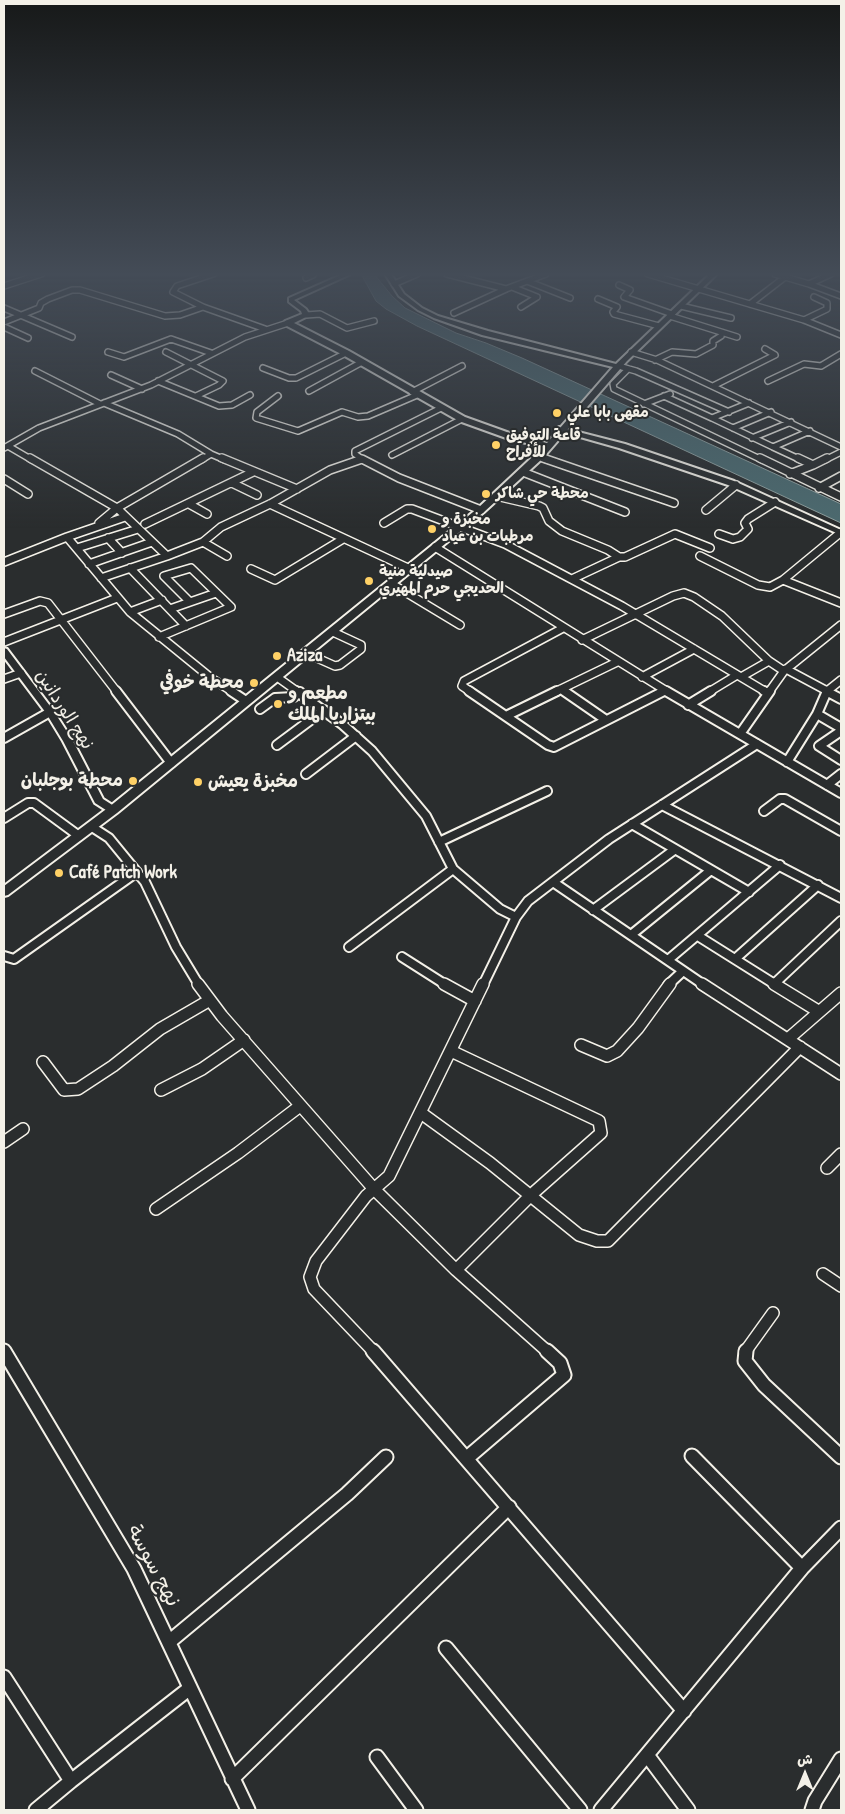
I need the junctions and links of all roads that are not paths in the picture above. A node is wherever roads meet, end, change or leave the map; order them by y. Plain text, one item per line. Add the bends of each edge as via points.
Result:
1 (179, 359) edge
2 (201, 359) edge
3 (335, 359) edge
4 (356, 359) edge
5 (588, 359) edge
6 (625, 359) edge
7 (651, 359) edge
8 (658, 359) edge
9 (767, 359) edge
10 (833, 359) edge
11 (655, 360) junction
12 (362, 362) junction
13 (190, 364) junction
14 (462, 366) dead end
15 (617, 366) junction
16 (263, 368) dead end
17 (628, 369) junction
18 (35, 371) dead end
19 (111, 375) dead end
20 (158, 381) junction
21 (768, 381) dead end
22 (713, 386) junction
23 (142, 389) junction
24 (680, 390) junction
25 (309, 391) dead end
26 (250, 394) dead end
27 (415, 394) junction
28 (196, 396) junction
29 (278, 396) dead end
30 (664, 396) junction
31 (102, 403) junction
32 (749, 403) junction
33 (644, 404) junction
34 (441, 408) junction
35 (729, 412) junction
36 (771, 412) junction
37 (462, 419) junction
38 (791, 422) junction
39 (710, 424) junction
40 (733, 428) junction
41 (562, 429) junction
42 (810, 431) junction
43 (744, 434) junction
44 (738, 437) dead end
45 (752, 438) junction
46 (731, 440) dead end
47 (724, 442) junction
48 (549, 446) junction
49 (6, 447) edge
50 (772, 447) junction
51 (841, 447) edge
52 (841, 452) edge
53 (211, 454) junction
54 (392, 455) dead end
55 (539, 457) junction
56 (362, 459) junction
57 (813, 465) junction
58 (253, 472) junction
59 (523, 472) junction
60 (790, 474) junction
61 (841, 476) edge
62 (4, 480) edge
63 (232, 483) junction
64 (736, 485) junction
65 (819, 488) junction
66 (297, 489) junction
67 (28, 494) dead end
68 (257, 495) dead end
69 (496, 496) junction
70 (841, 497) edge
71 (674, 502) dead end
72 (775, 502) junction
73 (189, 504) junction
74 (270, 504) junction
75 (117, 508) junction
76 (481, 510) junction
77 (706, 510) dead end
78 (625, 512) dead end
79 (207, 514) dead end
80 (125, 517) junction
81 (384, 523) dead end
82 (146, 524) dead end
83 (92, 527) junction
84 (460, 527) junction
85 (138, 529) junction
86 (841, 533) edge
87 (718, 534) dead end
88 (67, 537) junction
89 (108, 538) junction
90 (343, 539) junction
91 (152, 542) junction
92 (203, 542) junction
93 (76, 548) junction
94 (435, 548) junction
95 (710, 548) dead end
96 (122, 552) junction
97 (167, 556) junction
98 (228, 556) dead end
99 (619, 556) junction
100 (700, 556) dead end
101 (4, 562) edge
102 (89, 564) junction
103 (130, 568) junction
104 (251, 569) dead end
105 (410, 569) junction
106 (101, 578) junction
107 (572, 579) junction
108 (783, 580) junction
109 (392, 584) junction
110 (216, 593) junction
111 (117, 598) junction
112 (162, 600) junction
113 (190, 602) junction
114 (841, 603) edge
115 (170, 609) junction
116 (130, 612) junction
117 (4, 614) edge
118 (635, 614) junction
119 (60, 621) junction
120 (460, 625) dead end
121 (841, 625) edge
122 (186, 626) junction
123 (563, 628) junction
124 (333, 632) junction
125 (159, 637) junction
126 (582, 640) junction
127 (4, 642) edge
128 (694, 650) junction
129 (4, 651) edge
130 (306, 654) junction
131 (769, 661) junction
132 (617, 662) junction
133 (785, 670) junction
134 (21, 673) junction
135 (739, 676) junction
136 (277, 677) junction
137 (642, 677) junction
138 (4, 678) edge
139 (841, 680) edge
140 (562, 689) junction
141 (664, 690) junction
142 (827, 691) junction
143 (300, 692) junction
144 (767, 693) junction
145 (841, 699) edge
146 (246, 701) junction
147 (688, 705) junction
148 (260, 709) dead end
149 (324, 710) junction
150 (50, 712) junction
151 (817, 714) junction
152 (506, 716) junction
153 (606, 720) junction
154 (841, 730) edge
155 (740, 734) junction
156 (356, 736) junction
157 (4, 738) edge
158 (802, 741) junction
159 (757, 744) junction
160 (277, 745) dead end
161 (819, 746) junction
162 (841, 760) edge
163 (788, 762) junction
164 (171, 763) junction
165 (306, 774) dead end
166 (841, 774) edge
167 (827, 785) junction
168 (547, 791) dead end
169 (841, 793) edge
170 (662, 804) junction
171 (113, 810) junction
172 (764, 811) dead end
173 (4, 818) edge
174 (632, 824) junction
175 (92, 827) junction
176 (841, 831) edge
177 (79, 836) junction
178 (439, 842) junction
179 (674, 850) junction
180 (780, 865) junction
181 (453, 869) junction
182 (711, 870) junction
183 (138, 872) junction
184 (553, 882) junction
185 (818, 886) junction
186 (4, 892) edge
187 (750, 892) junction
188 (841, 898) edge
189 (593, 910) junction
190 (516, 917) junction
191 (841, 921) edge
192 (630, 935) junction
193 (698, 936) junction
194 (349, 947) dead end
195 (4, 956) edge
196 (402, 957) dead end
197 (735, 959) junction
198 (668, 960) junction
199 (683, 971) junction
200 (774, 984) junction
201 (841, 993) edge
202 (210, 1000) junction
203 (475, 1001) junction
204 (818, 1011) junction
205 (788, 1039) junction
206 (244, 1040) junction
207 (582, 1045) dead end
208 (800, 1047) junction
209 (451, 1051) junction
210 (42, 1062) dead end
211 (841, 1074) edge
212 (161, 1090) dead end
213 (300, 1106) junction
214 (421, 1113) junction
215 (23, 1129) dead end
216 (4, 1142) edge
217 (841, 1154) edge
218 (827, 1168) dead end
219 (374, 1189) junction
220 (532, 1195) junction
221 (156, 1210) dead end
222 (456, 1270) junction
223 (823, 1274) dead end
224 (841, 1286) edge
225 (773, 1313) dead end
226 (4, 1351) edge
227 (692, 1456) dead end
228 (386, 1457) dead end
229 (841, 1457) edge
230 (468, 1458) junction
231 (509, 1507) junction
232 (841, 1528) edge
233 (802, 1568) junction
234 (169, 1642) junction
235 (446, 1648) dead end
236 (4, 1677) edge
237 (190, 1688) junction
238 (684, 1711) junction
239 (647, 1755) junction
240 (377, 1757) dead end
241 (841, 1759) edge
242 (232, 1779) junction
243 (71, 1781) junction
244 (36, 1810) edge
245 (248, 1810) edge
246 (416, 1810) edge
247 (580, 1810) edge
248 (601, 1810) edge
249 (688, 1810) edge
250 (812, 1810) edge

1 - 13 street
2 - 13 street
3 - 16 street via 296,378
4 - 12 main road
5 - 15 main road
6 - 15 main road
7 - 11 street
8 - 11 street
9 - 22 street
10 - 21 street via 821,366 804,364
11 - 22 street
12 - 25 street
12 - 27 main road
13 - 20 street
13 - 28 street via 223,380
14 - 27 street
15 - 17 street
15 - 41 main road
17 - 24 street
17 - 33 street via 612,386
18 - 31 street
19 - 23 street
20 - 23 street
20 - 28 street
22 - 32 street
23 - 31 street
24 - 30 street
24 - 35 street
26 - 28 street via 226,406
27 - 29 street via 368,416 358,417 342,412 298,431 256,418 257,412
27 - 34 main road
30 - 33 street
30 - 39 street
31 - 49 street via 39,428
31 - 53 street via 178,434
32 - 35 street
32 - 36 street
33 - 39 street
34 - 37 main road
34 - 56 street via 355,450
35 - 39 street
36 - 38 street
36 - 40 street
37 - 48 main road
37 - 54 street
38 - 42 street
38 - 45 street
39 - 40 street
39 - 47 street
40 - 43 street
41 - 48 main road
41 - 64 street
42 - 50 street
42 - 51 street
43 - 44 street
43 - 45 street
45 - 50 street
46 - 47 street
47 - 60 street
48 - 55 main road
49 - 75 street
50 - 57 street
52 - 57 street
53 - 58 street
53 - 75 street
55 - 59 main road
55 - 71 street
56 - 66 street via 330,470
56 - 76 street via 399,478
57 - 60 street
58 - 63 street
58 - 66 street
59 - 69 main road
59 - 78 street
60 - 65 street
61 - 65 street
62 - 67 street
63 - 68 street
63 - 73 street
64 - 72 street
64 - 77 street
65 - 70 street
66 - 74 street
69 - 76 main road
69 - 99 street via 539,506 549,521 562,531
72 - 86 street
72 - 87 street via 748,519 745,523 748,529 740,537 733,539
73 - 79 street
73 - 82 street
74 - 90 street
74 - 92 street via 221,527
75 - 80 street
75 - 83 street
76 - 84 main road
80 - 83 street
80 - 85 street
81 - 84 street via 412,509
83 - 88 street
84 - 94 main road
84 - 107 street via 505,544
85 - 89 street
85 - 91 street
86 - 108 street
88 - 93 street
88 - 101 street
89 - 93 street
89 - 96 street
90 - 104 street via 275,580
90 - 105 street
91 - 96 street
91 - 97 street
92 - 97 street
92 - 98 street
93 - 102 street
94 - 105 main road
94 - 123 street
95 - 99 street via 675,534
96 - 102 street
97 - 103 street
99 - 107 street
100 - 108 street via 762,587 770,587
102 - 106 street
103 - 106 street
103 - 112 street
105 - 109 main road
106 - 111 street
107 - 118 street
108 - 114 street
109 - 120 street
109 - 124 main road
110 - 113 street
110 - 113 street via 191,568 164,576
110 - 122 street via 231,607
111 - 116 street
111 - 119 street
112 - 115 street
112 - 116 street
113 - 115 street
115 - 122 street
116 - 125 street
117 - 119 street via 40,601 48,603
118 - 126 street
118 - 128 street
118 - 131 street via 679,594 689,594 722,616
119 - 127 street
119 - 164 street
121 - 133 street
122 - 125 street
123 - 126 street
123 - 152 street via 464,681 462,686
124 - 130 main road
124 - 130 street via 361,645 361,649 334,666
125 - 146 street
126 - 132 street
128 - 135 street
128 - 137 street
129 - 134 street, نهج الوردانين
130 - 136 main road
131 - 133 street
131 - 135 street
132 - 137 street
132 - 140 street
133 - 142 street
133 - 144 street
134 - 138 street
134 - 150 street, نهج الوردانين
135 - 144 street
135 - 147 street
136 - 143 street
136 - 146 main road
137 - 141 street
139 - 142 street
140 - 152 street
140 - 153 street
141 - 147 street
141 - 153 street
142 - 145 street
142 - 151 street
143 - 148 street via 275,698
143 - 149 street
144 - 155 street
146 - 164 main road
147 - 155 street
149 - 156 street
149 - 160 street
150 - 157 street
150 - 171 street, نهج الوردانين via 99,801
151 - 154 street
151 - 158 street
152 - 153 street via 554,747
154 - 161 street
155 - 159 street
156 - 165 street
156 - 178 street via 417,804
158 - 161 street
158 - 163 street
159 - 163 street
159 - 170 street
161 - 162 street
163 - 167 street
164 - 171 main road
166 - 167 street
167 - 169 street
168 - 178 street
170 - 174 street
170 - 180 street
171 - 175 main road
172 - 176 street via 785,799
173 - 177 street via 28,803 34,804
174 - 179 street
174 - 184 street
175 - 177 main road
175 - 183 street via 110,838
177 - 186 main road
178 - 181 street
179 - 182 street
179 - 189 street
180 - 185 street
180 - 187 street
181 - 190 street via 500,910
181 - 194 street
182 - 187 street
182 - 192 street
183 - 195 street via 22,954 14,959
183 - 202 street via 176,947
184 - 189 street
184 - 190 street via 528,901
185 - 188 street
185 - 197 street
187 - 193 street
189 - 192 street
190 - 203 street
191 - 200 street
192 - 198 street
193 - 197 street
193 - 198 street
196 - 203 street
197 - 200 street
198 - 199 street
199 - 205 street
199 - 207 street via 667,986 638,1028 617,1051 607,1056
200 - 204 street
201 - 204 street
202 - 206 street
202 - 210 street via 160,1029 78,1089 64,1090
203 - 209 street
204 - 205 street
205 - 208 street
206 - 212 street via 202,1069
206 - 213 street
208 - 211 street
208 - 220 street via 608,1241 580,1235
209 - 214 street
209 - 220 street via 599,1121 601,1132
213 - 219 street
213 - 221 street
214 - 219 street via 389,1176
214 - 220 street
215 - 216 street
217 - 218 street
219 - 222 street
219 - 230 street via 316,1262 310,1277 314,1289
220 - 222 street
222 - 230 street via 560,1363 564,1375
223 - 224 street
225 - 229 street via 745,1353 745,1361 764,1386
226 - 234 street, نهج سوسة via 134,1568
227 - 233 street
228 - 234 street via 347,1494
230 - 231 street
231 - 238 street
231 - 242 street
232 - 233 street
233 - 238 street
234 - 237 street, نهج سوسة
235 - 247 street
236 - 243 street
237 - 242 street, نهج سوسة
237 - 243 street
238 - 239 street
239 - 248 street
239 - 249 street
240 - 246 street
241 - 250 street
242 - 245 street, نهج سوسة
243 - 244 street

